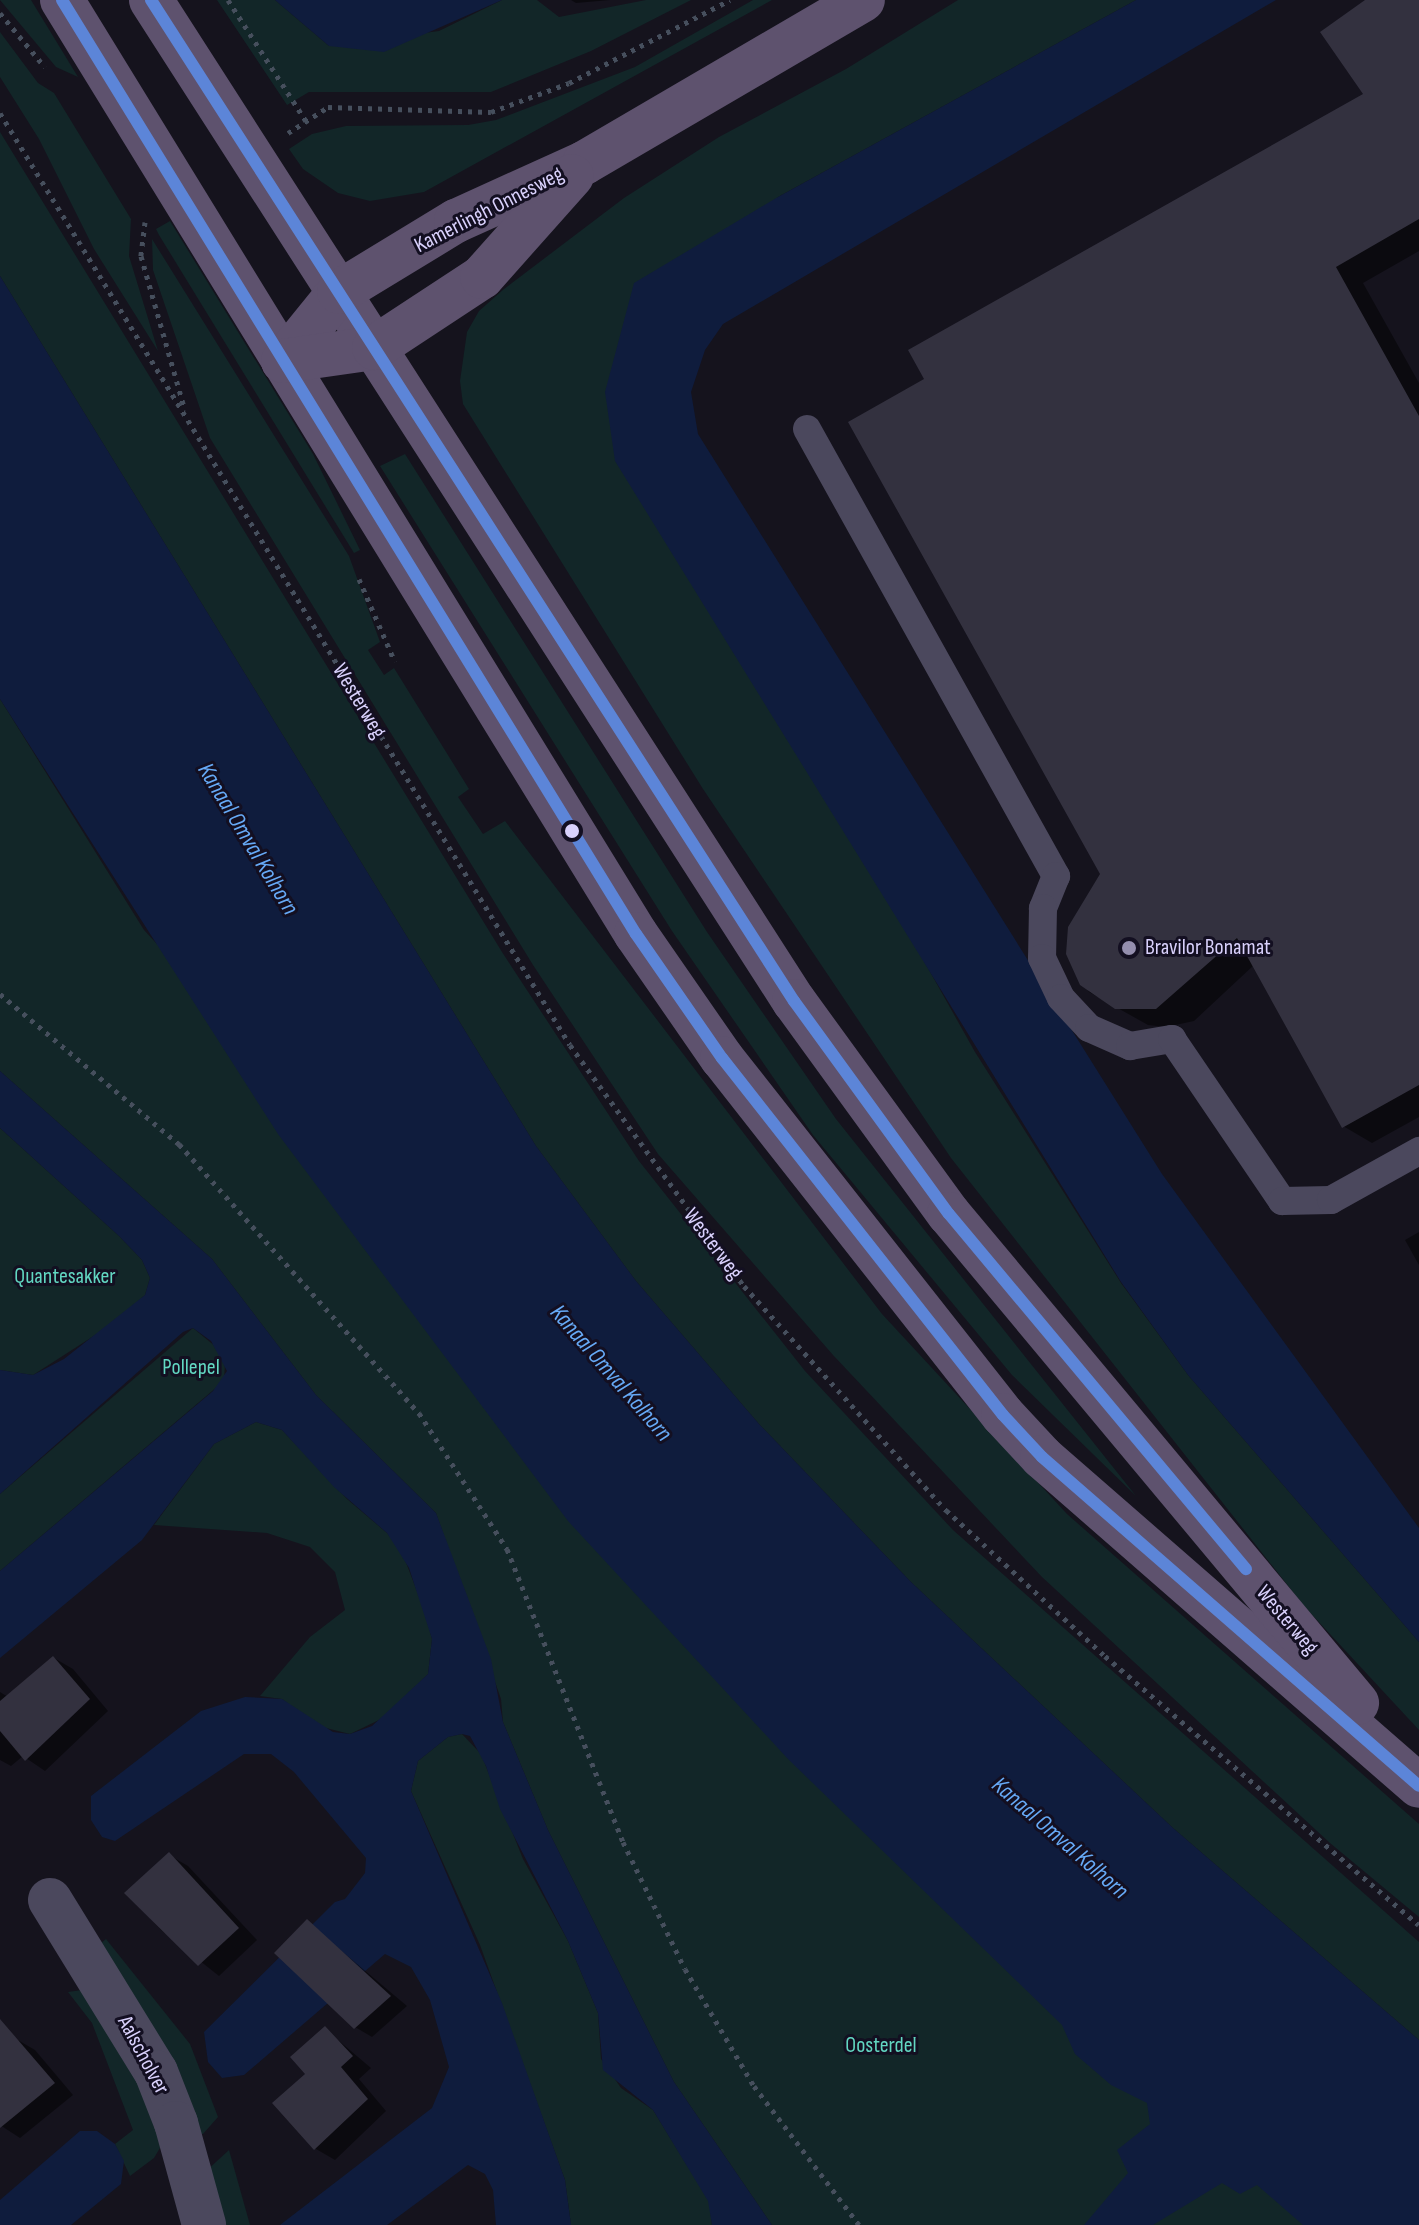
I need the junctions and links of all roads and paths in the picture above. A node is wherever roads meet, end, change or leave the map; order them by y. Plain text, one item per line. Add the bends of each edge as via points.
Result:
1 (62, 0) edge
2 (151, 0) edge
3 (228, 0) edge
4 (730, 0) edge
5 (863, 0) edge
6 (0, 113) edge
7 (306, 121) junction
8 (253, 156) junction
9 (584, 163) junction
10 (142, 236) dead end
11 (339, 292) junction
12 (374, 348) junction
13 (283, 361) junction
14 (186, 415) junction
15 (807, 429) dead end
16 (0, 994) edge
17 (1419, 1151) edge
18 (1419, 1777) edge
19 (1419, 1786) edge
20 (50, 1900) dead end
21 (1419, 1925) edge
22 (204, 2225) edge
23 (859, 2225) edge

1 - 13 main road, Westerweg via 164,209
2 - 8 main road, Westerweg
3 - 7 path
4 - 7 path via 569,83 491,112 328,107
5 - 9 main road, Kamerlingh Onnesweg
6 - 14 path, Westerweg
7 - 8 path
8 - 11 main road, Westerweg
9 - 11 main road, Kamerlingh Onnesweg via 456,221
9 - 12 main road, Kamerlingh Onnesweg via 482,277
10 - 14 path, Westerweg via 141,256
11 - 12 main road, Westerweg
11 - 13 main road, Kamerlingh Onnesweg
12 - 13 main road, Kamerlingh Onnesweg
12 - 18 main road, Westerweg via 794,1001 949,1214
13 - 19 main road, Westerweg via 636,934 722,1058 1003,1415 1042,1457
14 - 21 path, Westerweg via 570,1045 744,1286 946,1510 1105,1656
15 - 17 lane via 1056,876 1043,908 1042,958 1061,998 1089,1028 1130,1046 1172,1039 1282,1201 1331,1200
16 - 23 path via 179,1144 436,1437 507,1549 623,1842 685,1969 754,2086
20 - 22 street, Aalscholver via 156,2072

